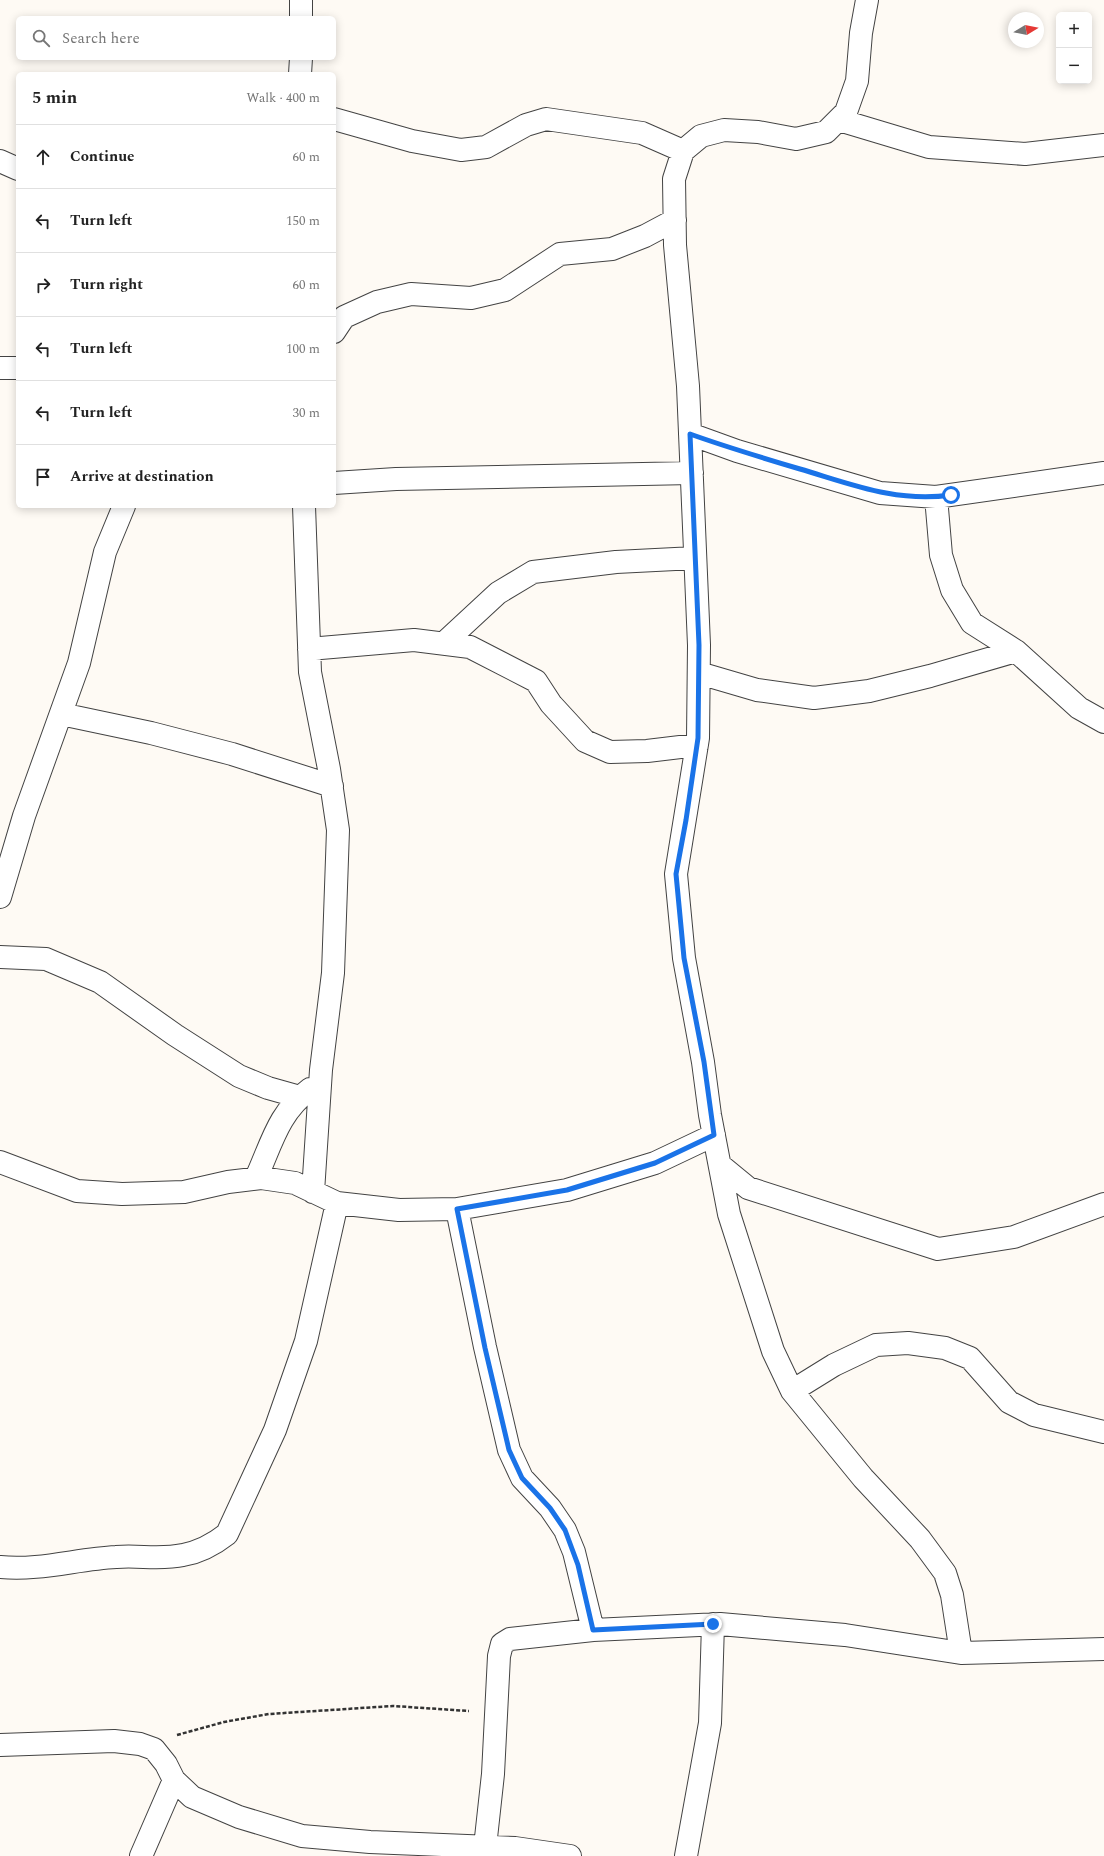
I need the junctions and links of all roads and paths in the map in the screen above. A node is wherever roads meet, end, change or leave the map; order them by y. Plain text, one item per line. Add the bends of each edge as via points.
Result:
1 (301, 0) edge
2 (867, 0) edge
3 (301, 16) edge
4 (301, 60) edge
5 (300, 72) edge
6 (336, 120) edge
7 (839, 120) junction
8 (1104, 146) edge
9 (683, 151) junction
10 (0, 161) edge
11 (16, 168) edge
12 (675, 220) junction
13 (336, 329) edge
14 (0, 368) edge
15 (16, 368) edge
16 (690, 434) junction
17 (692, 473) junction
18 (1104, 473) edge
19 (336, 483) edge
20 (936, 497) junction
21 (123, 508) edge
22 (304, 508) edge
23 (696, 558) junction
24 (444, 643) junction
25 (309, 649) junction
26 (1016, 651) junction
27 (699, 673) junction
28 (61, 714) junction
29 (1104, 722) edge
30 (697, 745) junction
31 (332, 786) junction
32 (6, 857) edge
33 (0, 897) edge
34 (0, 957) edge
35 (321, 1082) junction
36 (300, 1097) junction
37 (714, 1135) junction
38 (0, 1162) edge
39 (720, 1165) junction
40 (256, 1178) junction
41 (313, 1192) junction
42 (337, 1203) junction
43 (1104, 1204) edge
44 (457, 1209) junction
45 (792, 1391) junction
46 (1104, 1432) edge
47 (0, 1567) edge
48 (713, 1624) junction
49 (593, 1630) junction
50 (1104, 1648) edge
51 (961, 1653) junction
52 (495, 1713) junction
53 (0, 1745) edge
54 (154, 1749) junction
55 (174, 1780) junction
56 (485, 1847) junction
57 (141, 1856) edge
58 (570, 1856) edge
59 (686, 1856) edge

1 - 3 street
2 - 7 street via 857,81 846,112
4 - 5 street
6 - 9 street via 412,141 461,150 486,147 526,125 546,119 642,133
7 - 8 street via 929,147 1025,154
7 - 9 street via 826,132 796,139 758,132 724,130 701,136
9 - 12 street via 674,180
10 - 11 street
12 - 13 street via 612,249 560,254 505,290 471,298 411,294 377,302 344,317
12 - 16 street
14 - 15 street
16 - 17 street
16 - 20 street via 737,451 880,493
17 - 19 street via 396,479
17 - 23 street
18 - 20 street
20 - 26 street via 941,555 952,590 972,623
21 - 28 street via 105,552 79,663
22 - 25 street
23 - 24 street via 616,562 533,572 498,592
23 - 27 street
24 - 25 street via 414,640
24 - 30 street via 470,646 536,681 551,704 585,741 610,752
25 - 31 street via 310,672
26 - 27 street via 930,676 869,690 814,698 757,690
26 - 29 street via 1080,708
27 - 30 street
28 - 31 street via 232,754
28 - 32 street via 24,816
30 - 37 street via 676,874 684,958 704,1062
31 - 35 street via 338,830 337,900 333,973
32 - 33 street
34 - 36 street via 46,959 100,982 239,1076
35 - 36 street
35 - 41 street
36 - 40 street via 288,1109 278,1126
37 - 39 street
37 - 44 street via 655,1163 567,1190
38 - 40 street via 77,1191 122,1194 184,1192
39 - 43 street via 748,1188 938,1248 1014,1237
39 - 45 street via 729,1214 748,1276 773,1351
40 - 41 street via 295,1183
41 - 42 street
42 - 44 street via 400,1210
42 - 47 street via 306,1341 275,1430 227,1534 216,1544 202,1550 162,1559 117,1557 19,1569
44 - 49 street via 509,1450 522,1478 550,1508 565,1530 578,1565
45 - 46 street via 834,1365 876,1345 908,1343 945,1348 970,1358 1009,1402 1034,1415
45 - 51 street via 863,1478 920,1539 945,1573 952,1595
48 - 49 street
48 - 51 street via 845,1634
48 - 59 street via 710,1723
49 - 52 street via 521,1636 502,1644
50 - 51 street
52 - 54 path via 393,1706 269,1714 224,1722 176,1736
52 - 56 street via 493,1774
53 - 54 street via 114,1741 140,1744
54 - 55 street
55 - 56 street via 192,1797 239,1817 302,1836
55 - 57 street
56 - 58 street via 515,1848

